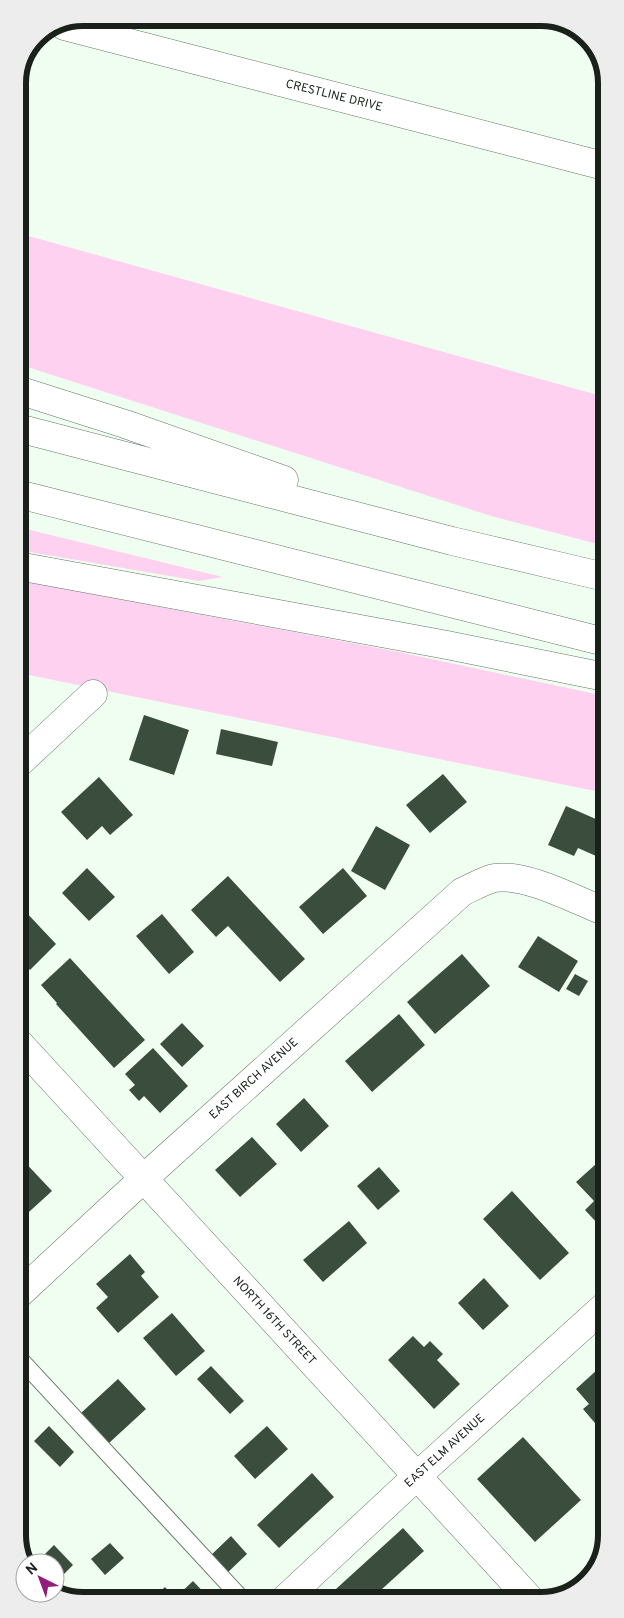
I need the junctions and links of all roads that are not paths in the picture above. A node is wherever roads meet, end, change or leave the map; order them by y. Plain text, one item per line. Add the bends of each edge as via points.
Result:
1 (70, 28) edge
2 (598, 164) edge
3 (26, 393) edge
4 (26, 430) edge
5 (26, 496) edge
6 (452, 541) junction
7 (26, 567) edge
8 (598, 575) edge
9 (598, 640) edge
10 (598, 676) edge
11 (94, 694) dead end
12 (26, 757) edge
13 (598, 909) edge
14 (26, 1051) edge
15 (143, 1179) junction
16 (26, 1288) edge
17 (598, 1312) edge
18 (26, 1365) edge
19 (417, 1476) junction
20 (236, 1592) edge
21 (293, 1592) edge
22 (523, 1592) edge

1 - 2 main road, CRESTLINE DRIVE
3 - 6 main road via 125,424
4 - 6 main road
5 - 9 main road
6 - 8 main road
7 - 10 main road
11 - 12 main road
13 - 15 main road, EAST BIRCH AVENUE via 534,883 497,878 462,892
14 - 15 main road, NORTH 16TH STREET
15 - 16 main road, EAST BIRCH AVENUE
15 - 19 main road, NORTH 16TH STREET
17 - 19 main road, EAST ELM AVENUE
18 - 20 lane
19 - 21 main road, EAST ELM AVENUE
19 - 22 main road, NORTH 16TH STREET

